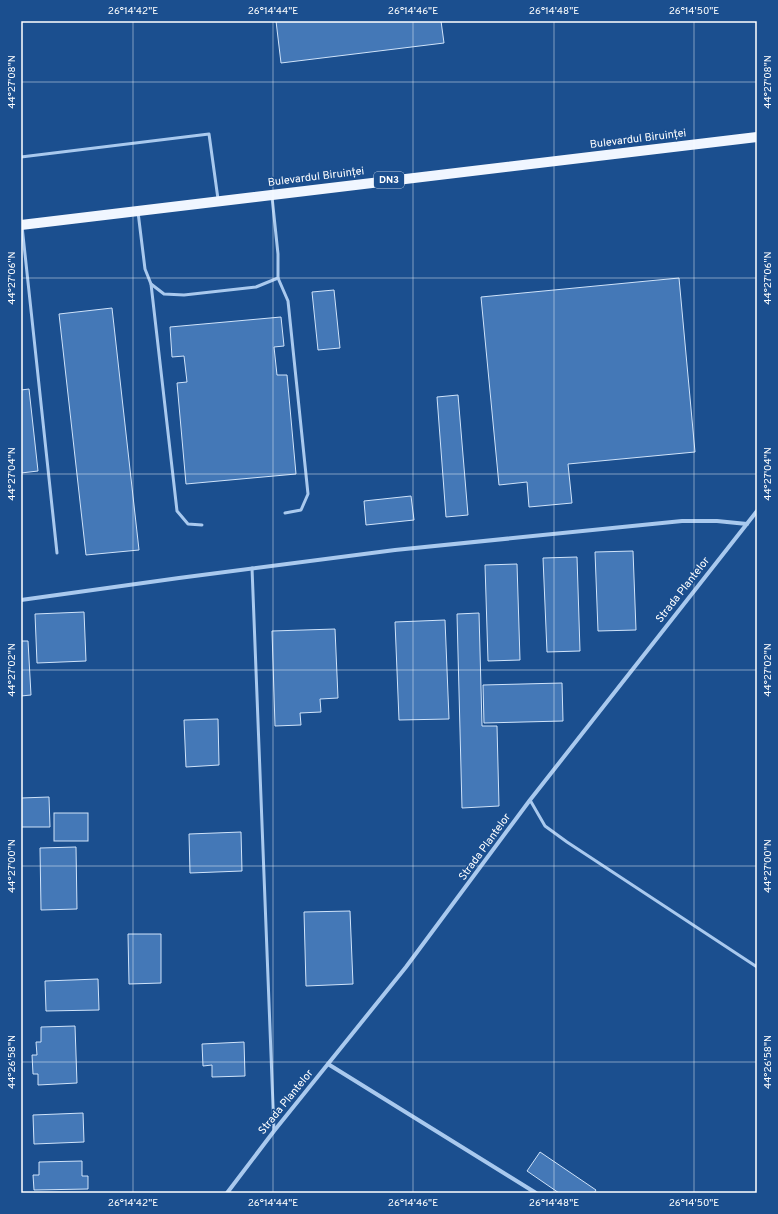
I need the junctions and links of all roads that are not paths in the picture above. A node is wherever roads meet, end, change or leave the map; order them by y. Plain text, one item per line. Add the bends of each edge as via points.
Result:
1 (757, 137) edge
2 (21, 157) edge
3 (272, 194) junction
4 (218, 201) junction
5 (138, 211) junction
6 (22, 225) edge
7 (278, 278) junction
8 (151, 284) junction
9 (757, 511) edge
10 (285, 513) dead end
11 (747, 524) junction
12 (202, 526) dead end
13 (57, 553) dead end
14 (252, 568) junction
15 (21, 600) edge
16 (530, 800) junction
17 (757, 967) edge
18 (328, 1064) junction
19 (274, 1131) junction
20 (227, 1193) edge
21 (536, 1193) edge

1 - 3 main road, Bulevardul Biruinței / DN3
2 - 4 lane via 209,134
3 - 4 main road, Bulevardul Biruinței / DN3
3 - 7 lane
4 - 5 main road, Bulevardul Biruinței / DN3
5 - 6 main road, Bulevardul Biruinței / DN3
5 - 8 lane via 145,269
6 - 13 lane
7 - 8 lane via 256,287 184,295 164,294
7 - 10 lane via 288,301 308,494 301,510
8 - 12 lane via 177,511 188,524
9 - 11 street, Strada Plantelor
11 - 14 street via 682,521 395,550
11 - 16 street, Strada Plantelor
14 - 15 street
14 - 19 lane
16 - 17 lane via 545,826
16 - 18 street, Strada Plantelor via 406,967
18 - 19 street, Strada Plantelor
18 - 21 street
19 - 20 street, Strada Plantelor

